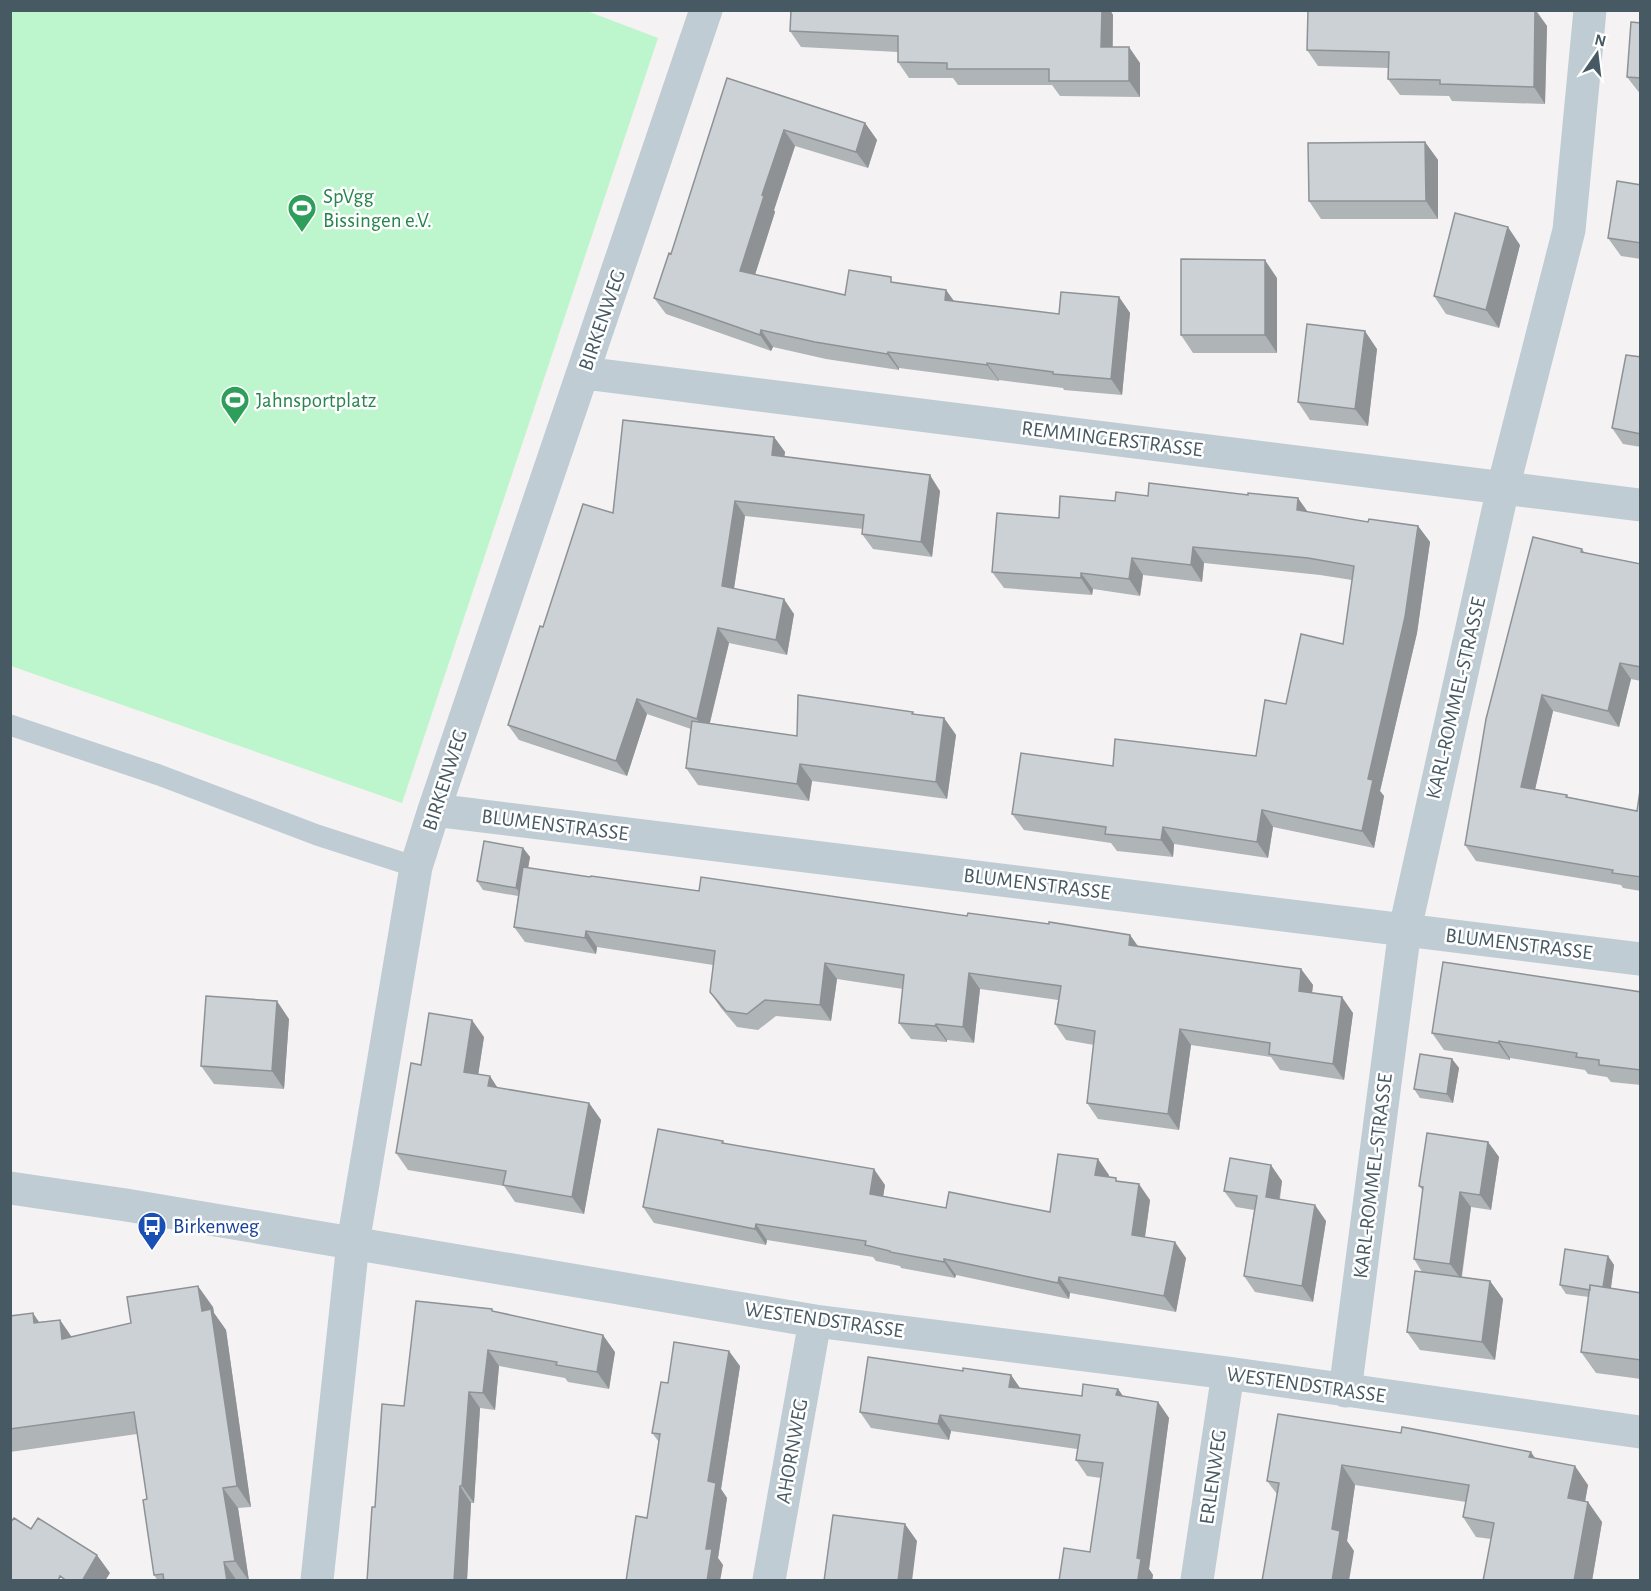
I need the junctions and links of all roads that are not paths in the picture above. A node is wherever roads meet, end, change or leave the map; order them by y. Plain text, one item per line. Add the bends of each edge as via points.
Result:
1 (706, 10) edge
2 (1590, 10) edge
3 (584, 373) junction
4 (1503, 488) junction
5 (1641, 505) edge
6 (10, 724) edge
7 (434, 810) junction
8 (416, 867) junction
9 (1405, 929) junction
10 (1641, 959) edge
11 (10, 1188) edge
12 (353, 1243) junction
13 (815, 1321) junction
14 (1228, 1373) junction
15 (1345, 1391) junction
16 (1641, 1432) edge
17 (317, 1581) edge
18 (770, 1581) edge
19 (1197, 1581) edge

1 - 3 street, BIRKENWEG
2 - 4 street, KARL-ROMMEL-STRASSE via 1569,230
3 - 4 street, REMMINGERSTRASSE
3 - 7 street, BIRKENWEG
4 - 5 street, REMMINGERSTRASSE
4 - 9 street, KARL-ROMMEL-STRASSE
6 - 8 lane
7 - 8 street, BIRKENWEG
7 - 9 street, BLUMENSTRASSE
8 - 12 street, BIRKENWEG
9 - 10 street, BLUMENSTRASSE
9 - 15 street, KARL-ROMMEL-STRASSE
11 - 12 street, WESTENDSTRASSE
12 - 13 street, WESTENDSTRASSE
12 - 17 street, BIRKENWEG
13 - 14 street, WESTENDSTRASSE
13 - 18 street, AHORNWEG
14 - 15 street, WESTENDSTRASSE
14 - 19 street, ERLENWEG
15 - 16 street, WESTENDSTRASSE

